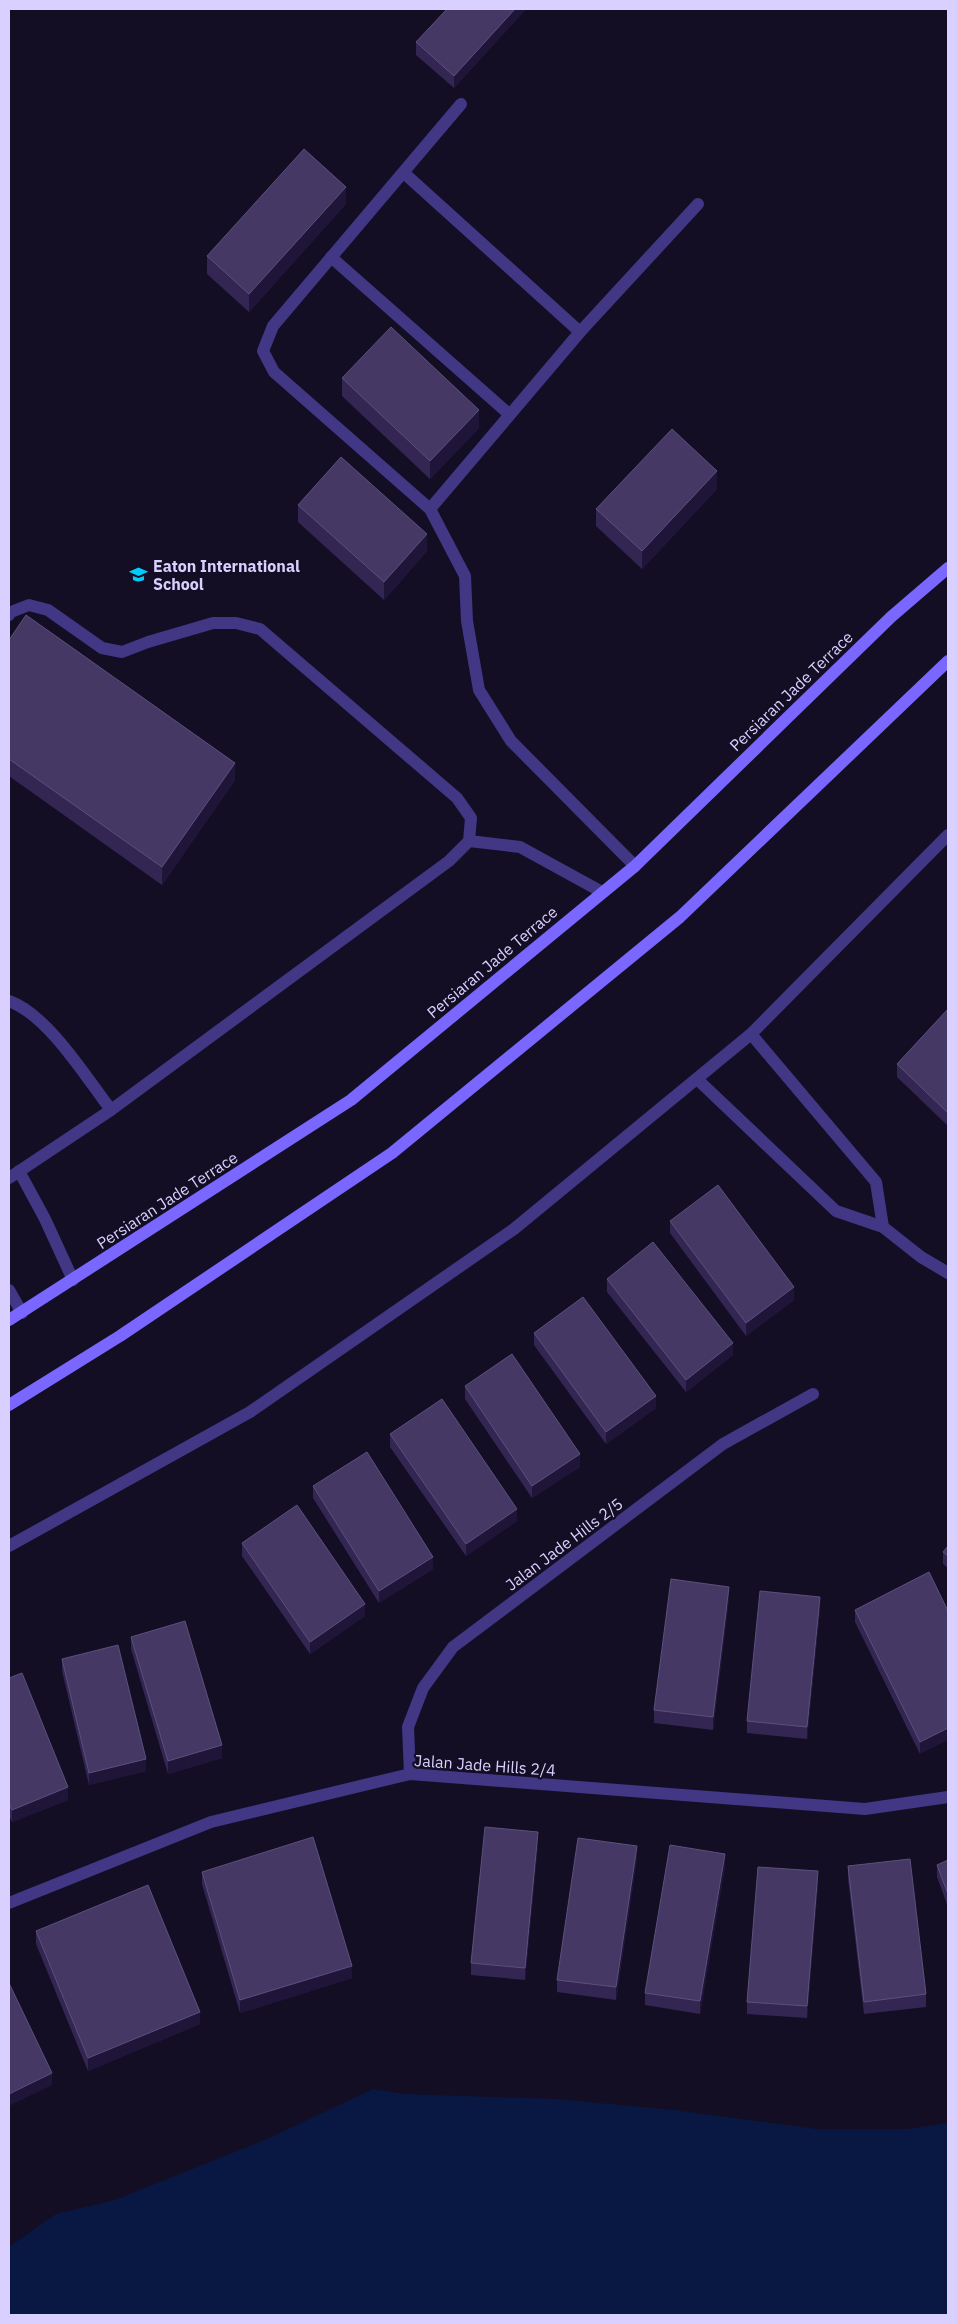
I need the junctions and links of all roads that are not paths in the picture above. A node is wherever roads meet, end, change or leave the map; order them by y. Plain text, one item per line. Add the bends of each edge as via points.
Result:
1 (461, 104) dead end
2 (404, 172) junction
3 (698, 204) dead end
4 (332, 258) junction
5 (580, 332) junction
6 (510, 414) junction
7 (430, 509) junction
8 (948, 568) edge
9 (9, 616) edge
10 (948, 661) edge
11 (948, 835) edge
12 (469, 841) junction
13 (635, 866) junction
14 (602, 892) junction
15 (9, 1001) edge
16 (751, 1034) junction
17 (697, 1079) junction
18 (111, 1110) junction
19 (14, 1174) edge
20 (883, 1227) junction
21 (948, 1272) edge
22 (72, 1280) junction
23 (9, 1290) edge
24 (22, 1313) junction
25 (9, 1320) edge
26 (813, 1394) dead end
27 (9, 1406) edge
28 (9, 1546) edge
29 (410, 1774) junction
30 (948, 1797) edge
31 (9, 1903) edge

1 - 2 street
2 - 4 street
2 - 5 street
3 - 5 street
4 - 6 street
4 - 7 street via 273,326 263,351 274,372
5 - 6 street
6 - 7 street
7 - 13 street via 465,576 467,620 479,690 511,741
8 - 13 street, Persiaran Jade Terrace via 891,617
9 - 12 street via 28,605 48,610 102,648 122,652 213,623 236,623 260,629 456,798 471,818
10 - 27 street via 680,917 392,1153 120,1336
11 - 16 street
12 - 14 street via 520,847
12 - 18 street via 449,861
13 - 14 street, Persiaran Jade Terrace
14 - 22 street, Persiaran Jade Terrace via 351,1100
15 - 18 street via 36,1018 63,1047
16 - 17 street
16 - 20 street via 876,1182
17 - 20 street via 836,1211
17 - 28 street via 514,1228 250,1412
18 - 19 street
19 - 22 street via 45,1220
20 - 21 street via 921,1257
22 - 24 street, Persiaran Jade Terrace
23 - 24 street
24 - 25 street, Persiaran Jade Terrace
26 - 29 street, Jalan Jade Hills 2/5 via 723,1444 454,1647 423,1688 408,1727
29 - 30 street, Jalan Jade Hills 2/4 via 865,1809
29 - 31 street, Jalan Jade Hills 2/4 via 211,1822

